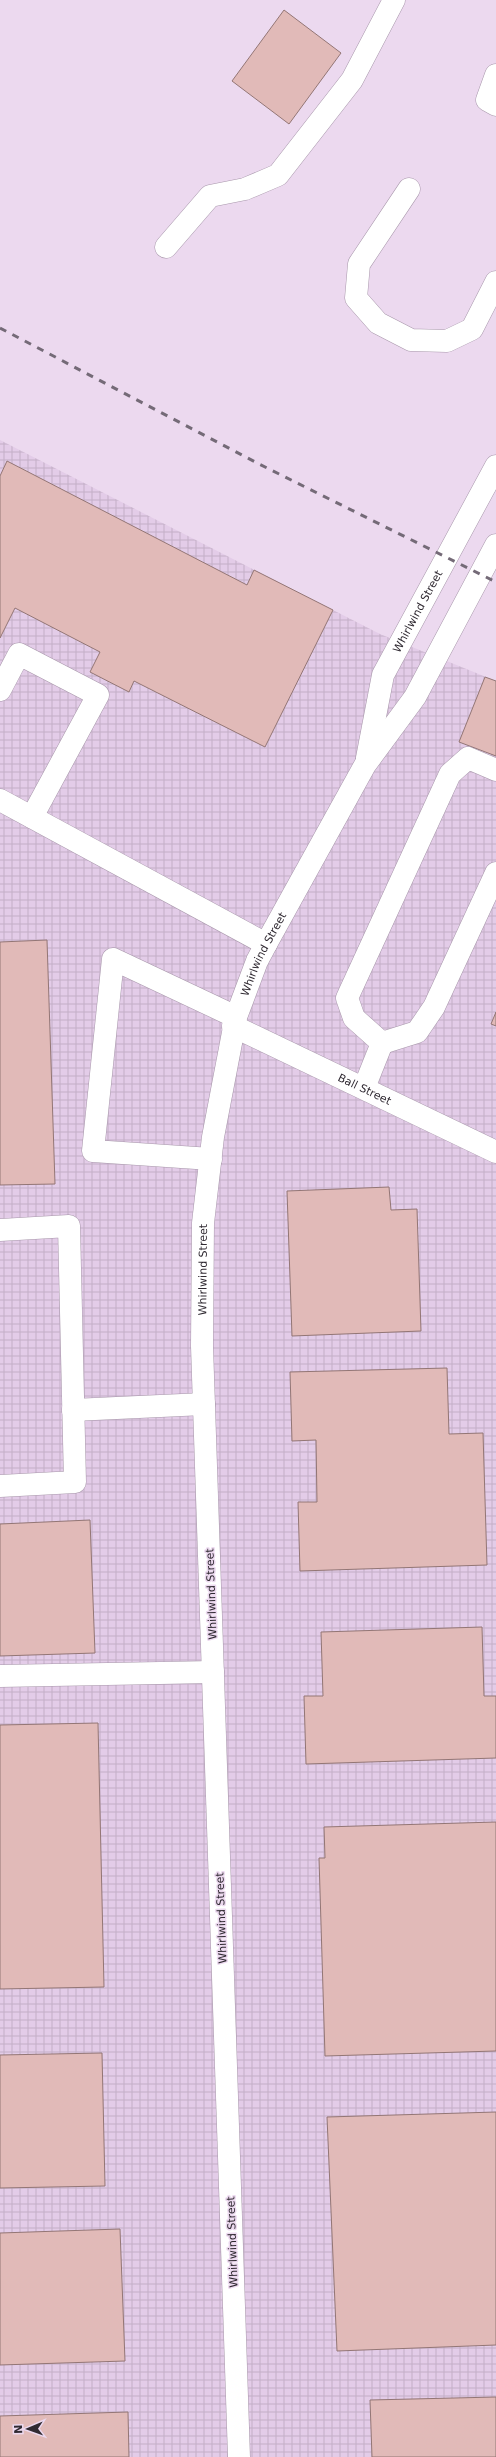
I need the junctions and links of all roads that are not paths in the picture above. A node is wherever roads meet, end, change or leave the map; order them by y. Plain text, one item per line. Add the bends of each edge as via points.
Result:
1 (394, 0) edge
2 (496, 75) edge
3 (496, 105) edge
4 (409, 189) dead end
5 (166, 247) dead end
6 (496, 282) edge
7 (496, 466) edge
8 (496, 545) edge
9 (0, 690) edge
10 (365, 765) junction
11 (496, 770) edge
12 (0, 800) edge
13 (32, 817) junction
14 (496, 873) edge
15 (266, 944) junction
16 (235, 1021) junction
17 (382, 1043) junction
18 (364, 1088) junction
19 (496, 1152) edge
20 (211, 1158) junction
21 (0, 1230) edge
22 (204, 1404) junction
23 (73, 1410) junction
24 (0, 1486) edge
25 (213, 1672) junction
26 (0, 1676) edge
27 (239, 2457) edge

1 - 5 street via 352,80 278,175 245,189 210,196
2 - 3 street via 486,100
4 - 6 street via 360,264 356,298 378,323 410,340 446,341 472,329
7 - 10 street, Whirlwind Street via 383,674
8 - 10 street, Whirlwind Street via 415,697
9 - 13 street via 19,654 98,695
10 - 15 street, Whirlwind Street
11 - 17 street via 468,758 450,774 347,998 354,1018
12 - 13 street
13 - 15 street
14 - 17 street via 434,1007 417,1032
15 - 16 street, Whirlwind Street
16 - 18 street, Ball Street
16 - 20 street, Whirlwind Street
16 - 20 street, Ball Street via 113,958 93,1151
17 - 18 street
18 - 19 street, Ball Street
20 - 22 street, Whirlwind Street via 203,1223
21 - 23 street via 69,1226
22 - 23 street
22 - 25 street, Whirlwind Street
23 - 24 street via 75,1482
25 - 26 street
25 - 27 street, Whirlwind Street

